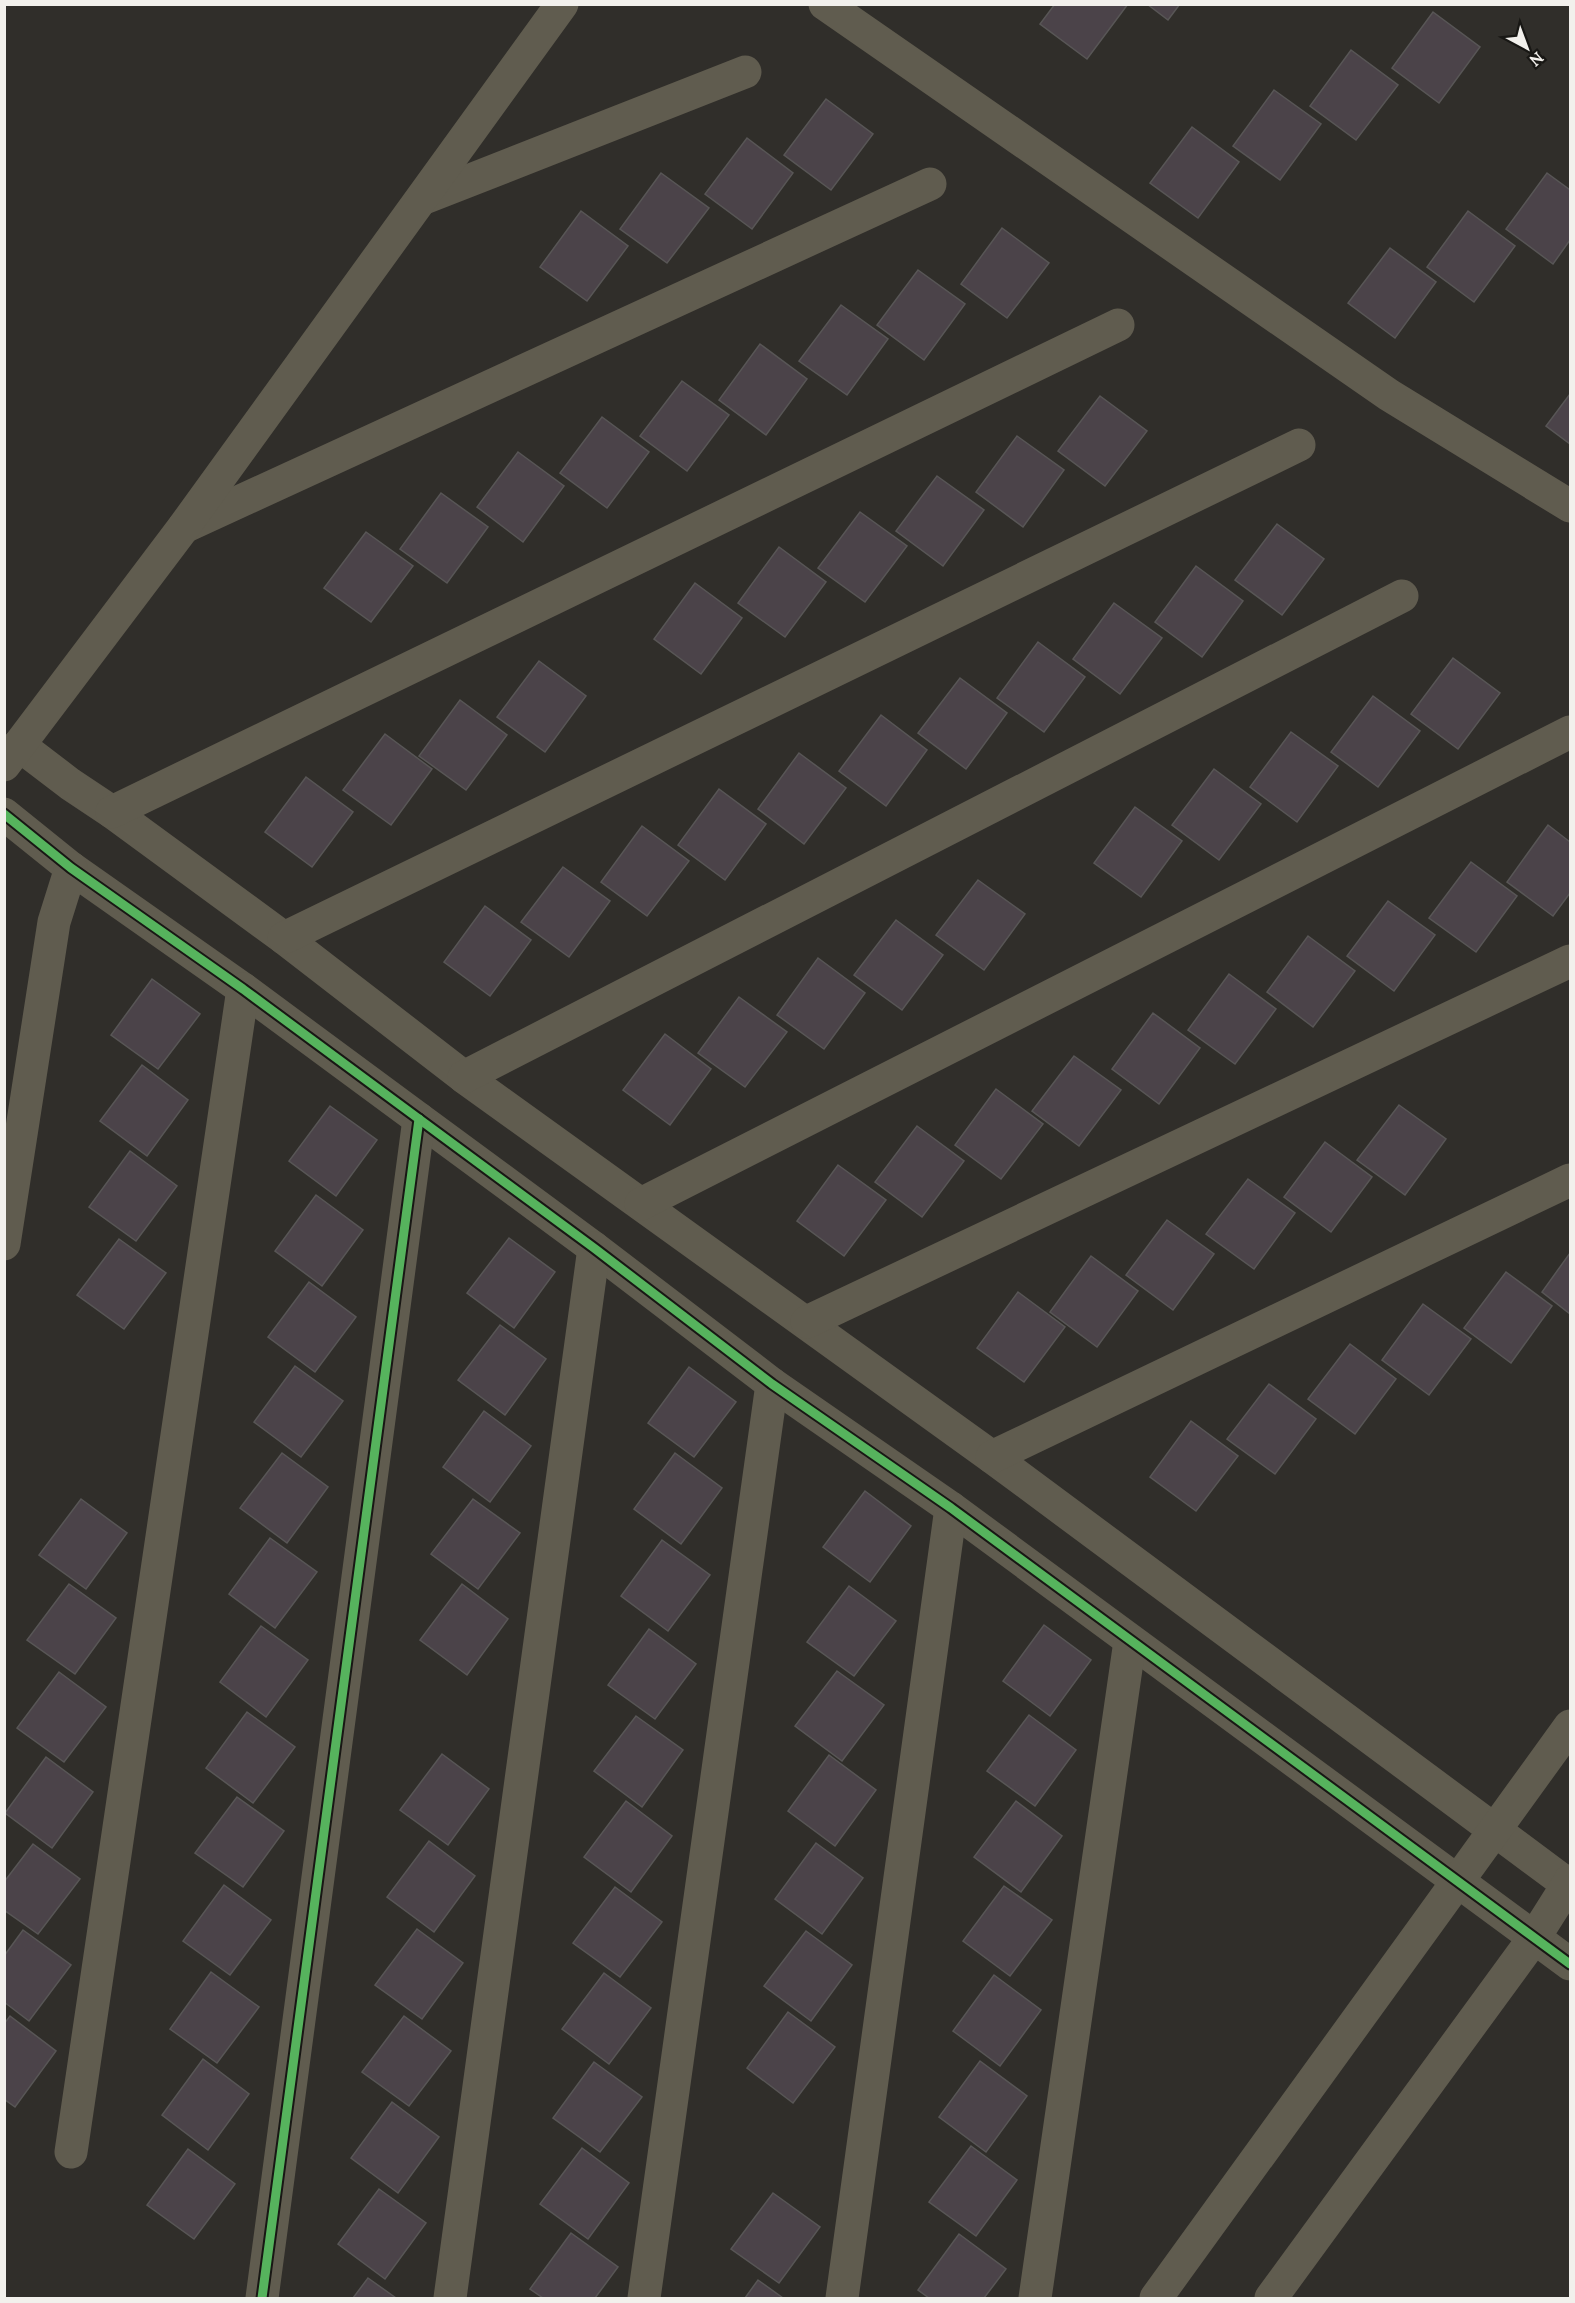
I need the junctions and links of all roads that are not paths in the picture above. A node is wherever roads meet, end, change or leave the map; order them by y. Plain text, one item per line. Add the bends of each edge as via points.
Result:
1 (562, 4) edge
2 (825, 4) edge
3 (745, 72) dead end
4 (930, 184) dead end
5 (422, 199) junction
6 (1118, 325) dead end
7 (1299, 445) dead end
8 (1570, 506) edge
9 (183, 528) junction
10 (1402, 596) dead end
11 (1570, 732) edge
12 (12, 755) edge
13 (112, 812) junction
14 (4, 814) edge
15 (71, 868) junction
16 (284, 938) junction
17 (1570, 962) edge
18 (243, 989) junction
19 (464, 1077) junction
20 (419, 1119) junction
21 (1570, 1180) edge
22 (641, 1204) junction
23 (4, 1244) edge
24 (594, 1248) junction
25 (807, 1322) junction
26 (772, 1384) junction
27 (992, 1456) junction
28 (951, 1508) junction
29 (1130, 1641) junction
30 (1570, 1726) edge
31 (1495, 1830) junction
32 (1459, 1881) junction
33 (1570, 1884) edge
34 (1534, 1938) junction
35 (1570, 1964) edge
36 (71, 2152) dead end
37 (262, 2298) edge
38 (450, 2298) edge
39 (644, 2298) edge
40 (842, 2298) edge
41 (1035, 2298) edge
42 (1156, 2298) edge
43 (1271, 2298) edge

1 - 5 street
2 - 8 street via 1389,395
3 - 5 street
4 - 9 street
5 - 9 street
6 - 13 street
7 - 16 street
9 - 12 street
10 - 19 street
11 - 22 street
12 - 13 street via 70,784
13 - 16 street
14 - 15 street
15 - 18 street
15 - 23 street via 54,922
16 - 19 street
17 - 25 street
18 - 20 street
18 - 36 street
19 - 22 street
20 - 24 street
20 - 37 street
21 - 27 street
22 - 25 street
24 - 26 street
24 - 38 street
25 - 27 street
26 - 28 street
26 - 39 street
27 - 31 street
28 - 29 street
28 - 40 street
29 - 32 street
29 - 41 street
30 - 31 street
31 - 32 street
31 - 33 street
32 - 34 street
32 - 42 street
33 - 34 street
34 - 35 street
34 - 43 street

